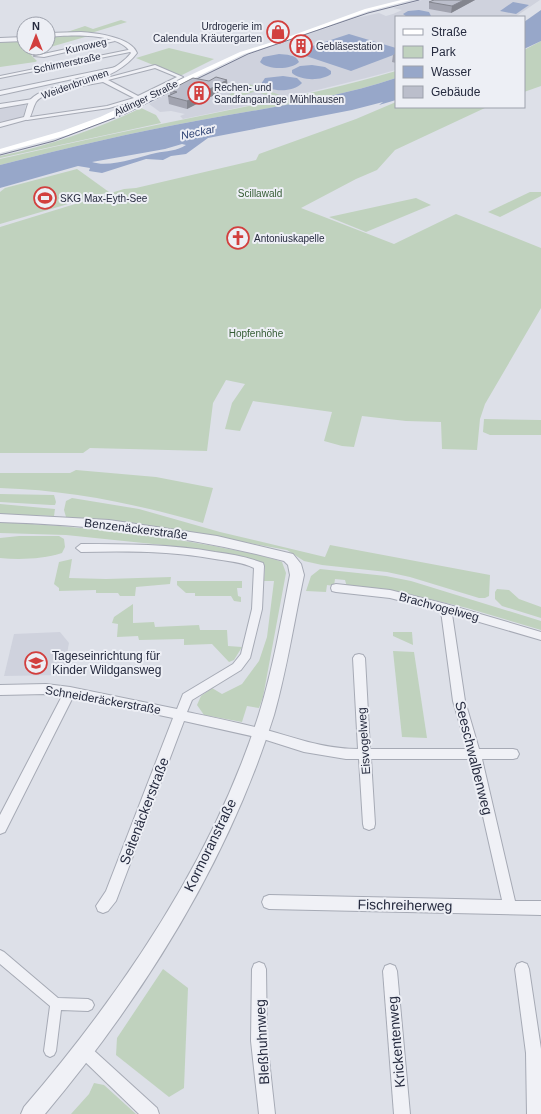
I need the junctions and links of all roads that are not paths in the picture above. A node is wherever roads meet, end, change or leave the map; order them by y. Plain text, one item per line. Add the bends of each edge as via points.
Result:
1 (408, 0) edge
2 (56, 35) edge
3 (16, 39) edge
4 (0, 40) edge
5 (113, 40) junction
6 (133, 50) junction
7 (56, 52) edge
8 (116, 68) junction
9 (29, 71) junction
10 (34, 75) dead end
11 (0, 76) edge
12 (40, 79) dead end
13 (104, 80) junction
14 (45, 83) junction
15 (67, 87) junction
16 (0, 94) edge
17 (138, 98) junction
18 (33, 101) junction
19 (0, 106) edge
20 (27, 118) junction
21 (0, 125) edge
22 (0, 151) edge
23 (0, 518) edge
24 (81, 548) dead end
25 (272, 552) joint
26 (336, 588) dead end
27 (446, 608) junction
28 (541, 636) edge
29 (359, 658) dead end
30 (0, 690) edge
31 (70, 692) junction
32 (182, 715) junction
33 (260, 733) junction
34 (366, 754) junction
35 (513, 754) dead end
36 (475, 755) junction
37 (370, 824) dead end
38 (0, 828) edge
39 (269, 902) dead end
40 (103, 906) dead end
41 (510, 907) junction
42 (541, 908) edge
43 (0, 956) edge
44 (260, 969) dead end
45 (522, 969) dead end
46 (390, 971) dead end
47 (56, 1004) junction
48 (88, 1005) dead end
49 (84, 1051) junction
50 (50, 1052) dead end
51 (31, 1114) edge
52 (151, 1114) edge
53 (267, 1114) edge
54 (402, 1114) edge
55 (535, 1114) edge

1 - 22 main road, Aldinger Straße via 367,10 230,58 95,122
2 - 5 street via 80,33
3 - 4 street
5 - 6 street
5 - 7 street, Kunoweg
6 - 8 street, Weidenbrunnen via 130,58
6 - 9 street, Schirmerstraße
8 - 14 street
8 - 15 street, Weidenbrunnen via 98,78
9 - 10 street
9 - 11 street, Schirmerstraße
12 - 14 street
13 - 15 street
13 - 17 street, Aldinger Straße
13 - 17 street, Aldinger Straße via 155,66 181,77
14 - 16 street
15 - 18 street, Weidenbrunnen via 42,95
17 - 20 street, Aldinger Straße via 106,107
18 - 19 street
18 - 20 street, Weidenbrunnen
20 - 21 street, Aldinger Straße
23 - 25 street, Benzenäckerstraße via 57,520 131,528
24 - 32 street via 174,548 236,559 259,566 257,609 246,655 237,667 187,697
25 - 33 street, Kormoranstraße via 293,561 297,575 271,695
26 - 27 street, Brachvogelweg via 390,594
27 - 28 street, Brachvogelweg
27 - 36 street, Seeschwalbenweg via 459,701
29 - 34 street, Eisvogelweg
30 - 31 street, Schneideräckerstraße via 46,689
31 - 32 street, Schneideräckerstraße
31 - 38 street
32 - 33 street, Schneideräckerstraße
32 - 40 street, Seitenäckerstraße via 111,896
33 - 34 street, Schneideräckerstraße via 304,748
33 - 49 street, Kormoranstraße via 237,791 200,870 162,937
34 - 36 street, Schneideräckerstraße
34 - 37 street, Eisvogelweg
35 - 36 street, Schneideräckerstraße
36 - 41 street, Seeschwalbenweg
39 - 41 street, Fischreiherweg
41 - 42 street, Fischreiherweg
43 - 47 street
44 - 53 street, Bleßhuhnweg via 259,1041
45 - 55 street via 534,1053
46 - 54 street, Krickentenweg
47 - 48 street
47 - 50 street
49 - 51 street, Kormoranstraße
49 - 52 street

